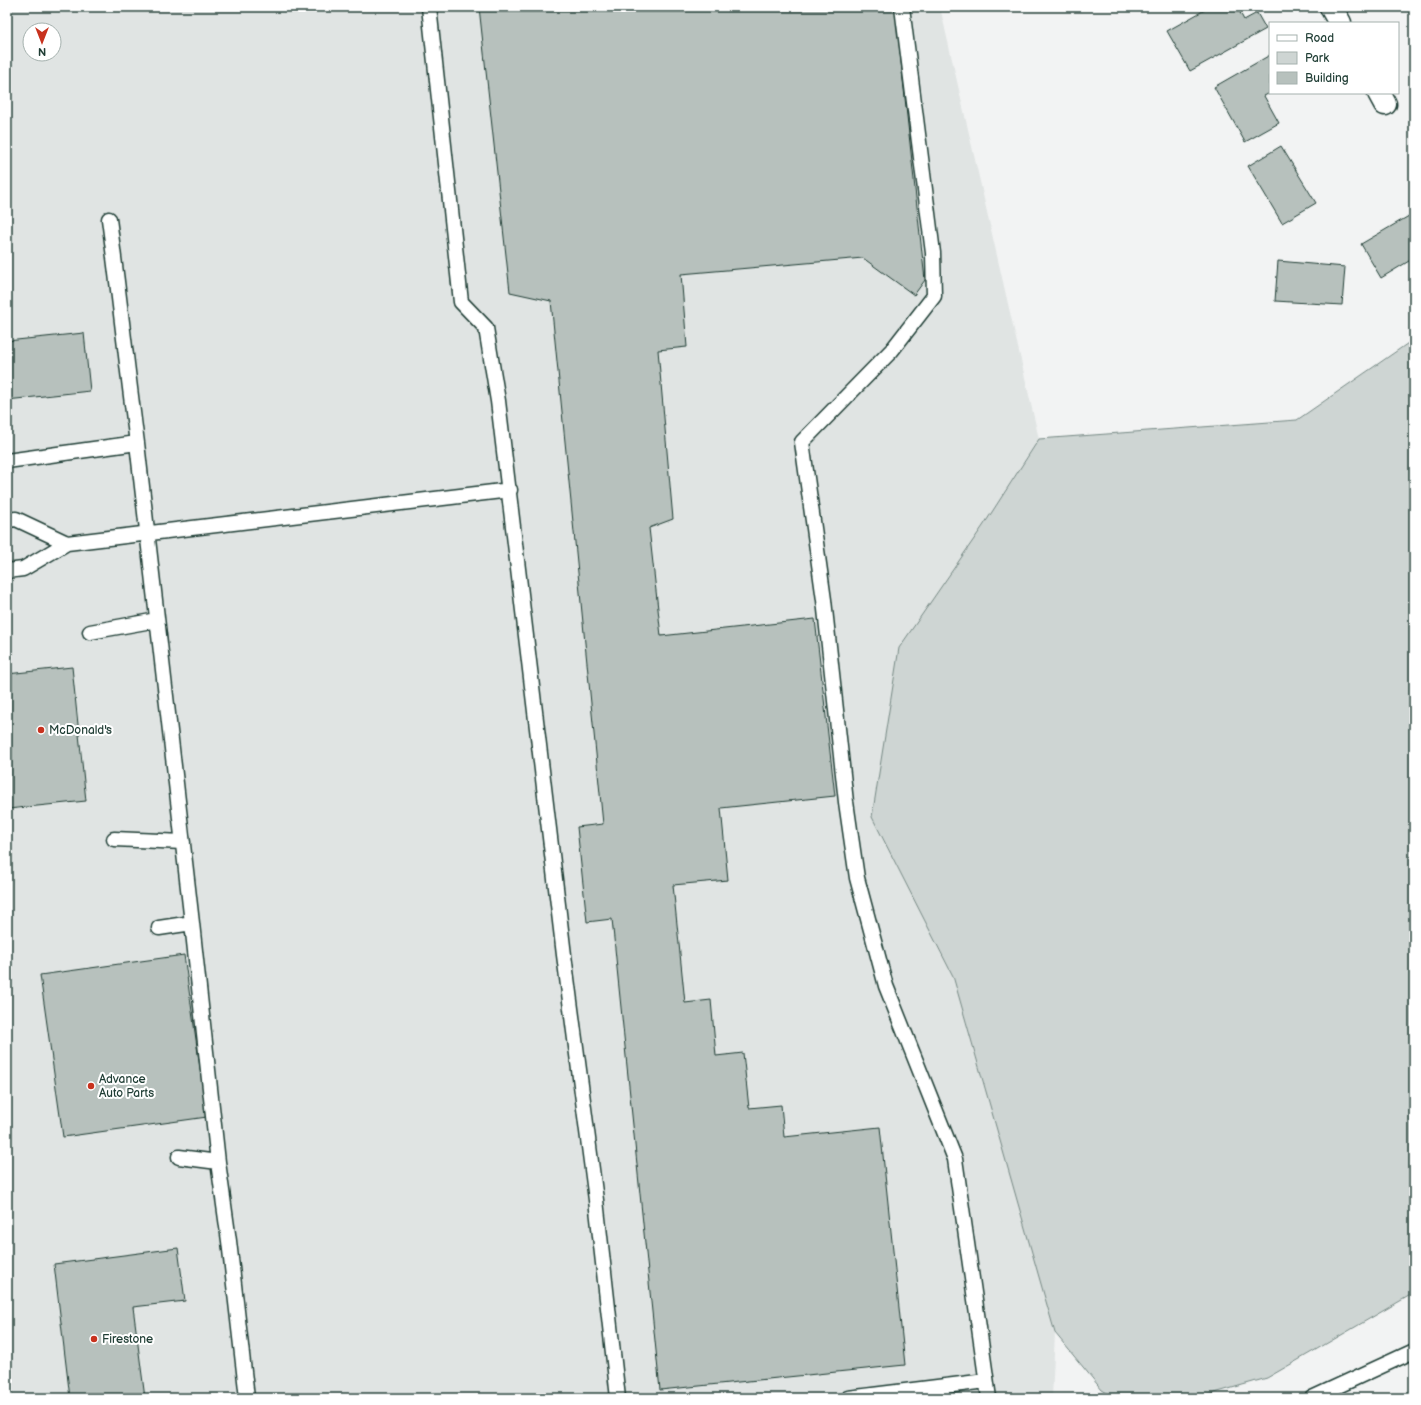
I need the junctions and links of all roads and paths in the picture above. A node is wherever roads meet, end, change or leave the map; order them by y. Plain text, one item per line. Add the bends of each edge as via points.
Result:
1 (429, 7) edge
2 (902, 7) edge
3 (1331, 7) edge
4 (1339, 22) edge
5 (108, 219) dead end
6 (137, 442) junction
7 (7, 461) edge
8 (510, 490) junction
9 (7, 520) edge
10 (148, 533) junction
11 (67, 543) junction
12 (7, 571) edge
13 (157, 620) junction
14 (90, 632) dead end
15 (114, 839) dead end
16 (182, 842) junction
17 (192, 922) junction
18 (159, 928) dead end
19 (179, 1157) dead end
20 (218, 1162) junction
21 (1414, 1351) edge
22 (986, 1381) junction
23 (247, 1398) edge
24 (618, 1398) edge
25 (848, 1398) edge
26 (989, 1398) edge
27 (1312, 1398) edge

1 - 8 lane via 461,302 486,328
2 - 22 lane via 933,254 934,296 892,350 802,442 824,600 857,878 886,986 955,1159
3 - 4 street
5 - 6 lane
6 - 7 lane
6 - 10 lane
8 - 10 lane
8 - 24 lane
9 - 11 lane via 16,519
10 - 11 lane
10 - 13 lane
11 - 12 lane via 22,569
13 - 14 lane
13 - 16 lane
15 - 16 lane
16 - 17 lane
17 - 18 lane
17 - 20 lane
19 - 20 lane
20 - 23 lane
21 - 27 lane
22 - 25 lane
22 - 26 lane

